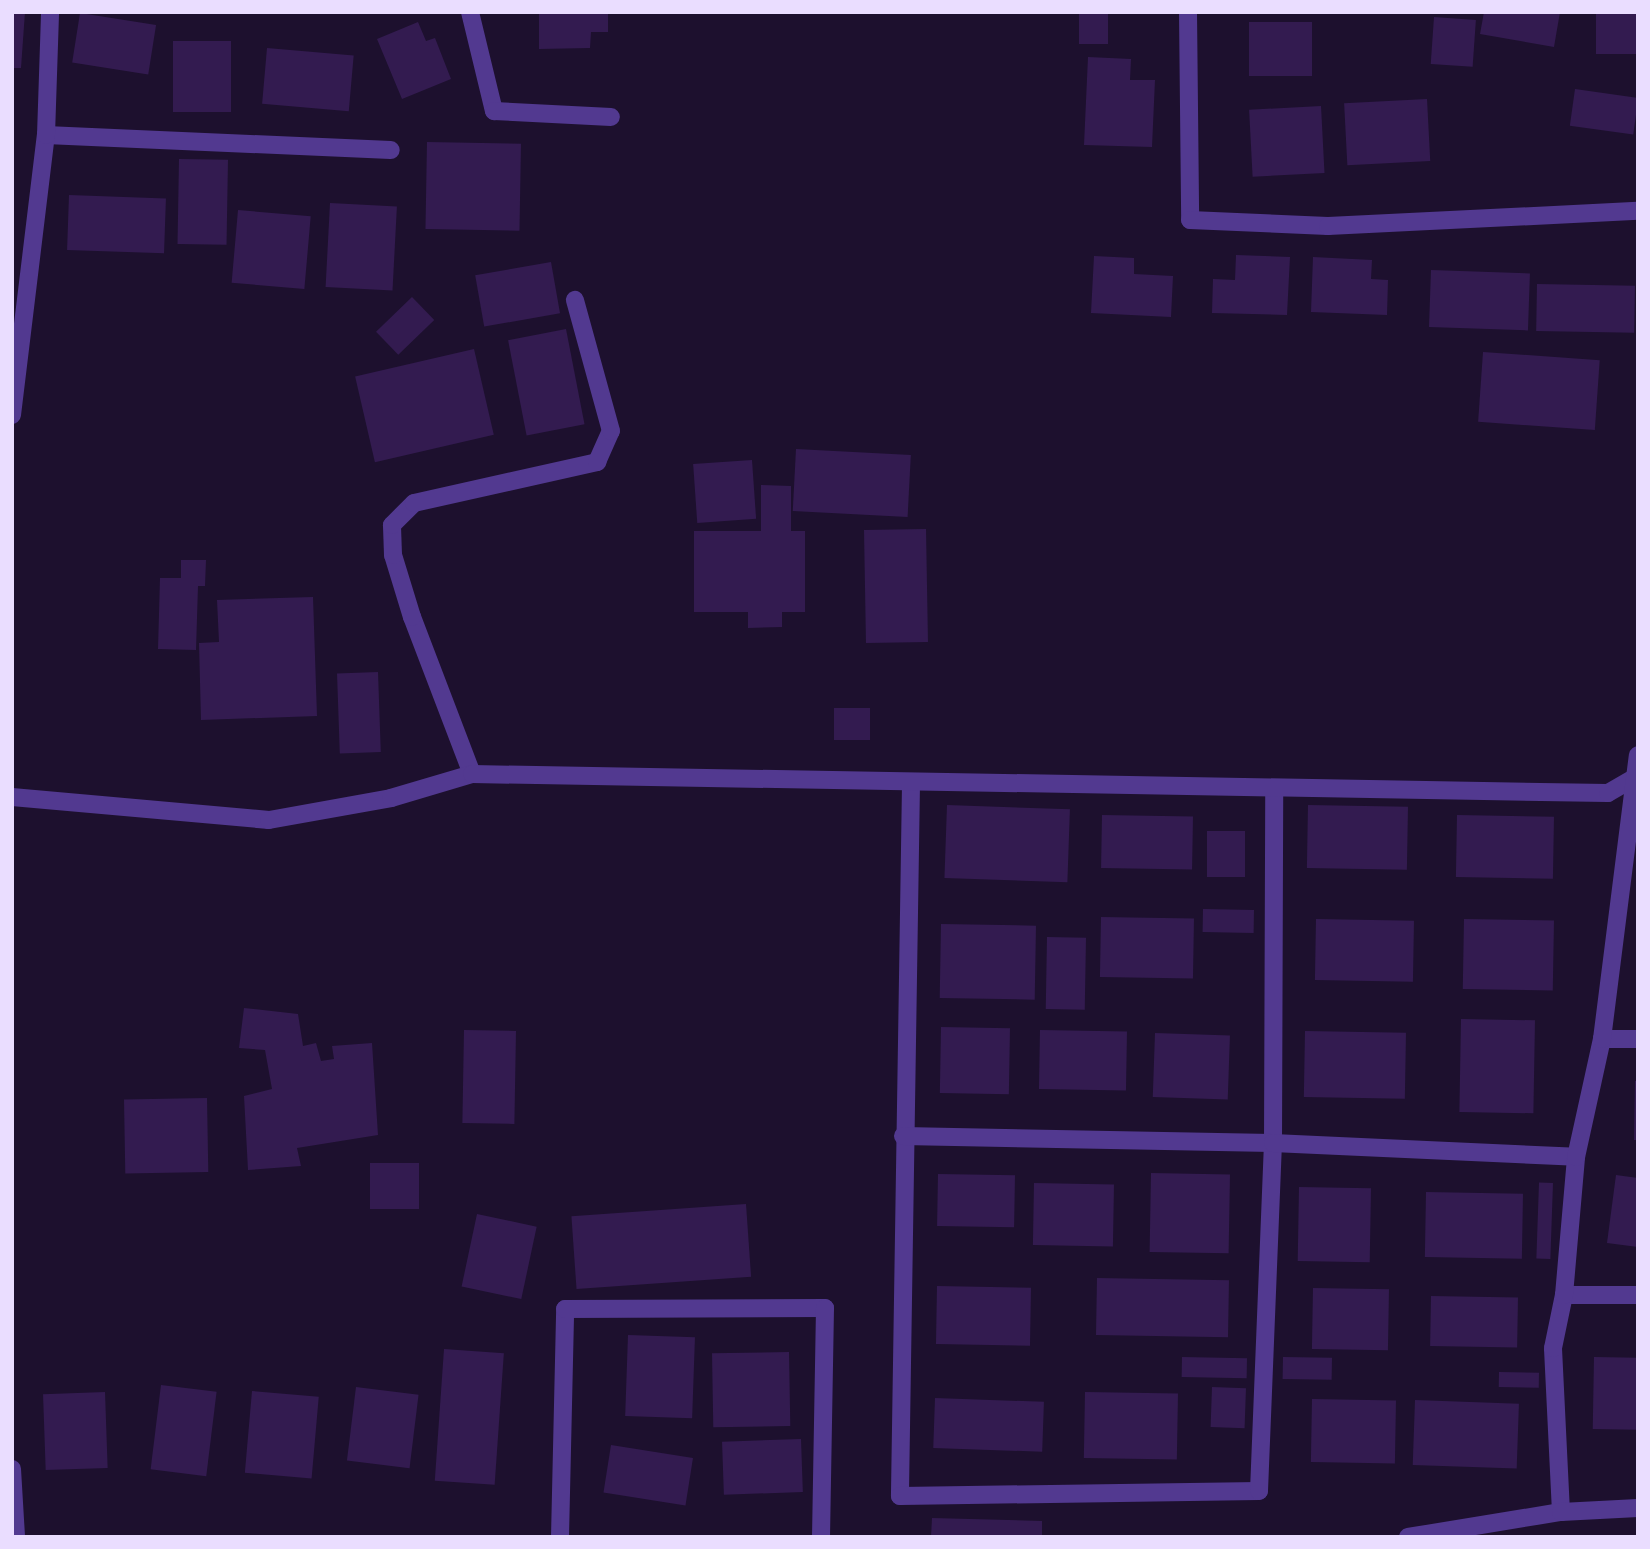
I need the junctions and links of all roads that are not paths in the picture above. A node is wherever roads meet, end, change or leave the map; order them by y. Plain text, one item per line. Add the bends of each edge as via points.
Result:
1 (50, 12) edge
2 (470, 12) edge
3 (1188, 12) edge
4 (611, 117) dead end
5 (46, 135) junction
6 (391, 150) dead end
7 (1638, 211) edge
8 (575, 300) dead end
9 (13, 406) edge
10 (12, 415) edge
11 (1638, 755) edge
12 (472, 774) junction
13 (1636, 776) edge
14 (911, 784) junction
15 (1274, 788) junction
16 (12, 797) edge
17 (1602, 1039) junction
18 (1638, 1039) edge
19 (903, 1136) junction
20 (1273, 1143) junction
21 (1576, 1157) junction
22 (1564, 1295) junction
23 (1638, 1295) edge
24 (12, 1469) edge
25 (1638, 1508) edge
26 (1561, 1512) junction
27 (16, 1537) edge
28 (560, 1537) edge
29 (821, 1537) edge
30 (1408, 1537) edge

1 - 5 street
2 - 4 street via 494,111
3 - 7 street via 1190,220 1328,226
5 - 6 street
5 - 9 street
8 - 12 street via 611,431 597,462 414,503 392,525 393,555 412,617
9 - 10 street
11 - 13 street
12 - 14 street
12 - 16 street via 391,798 269,820
13 - 15 street via 1608,793
13 - 17 street
14 - 15 street
14 - 19 street
15 - 20 street
17 - 18 street
17 - 21 street
19 - 20 street
19 - 20 street via 900,1496 1259,1491
20 - 21 street
21 - 22 street
22 - 23 street
22 - 26 street via 1553,1348
24 - 27 street
25 - 26 street
26 - 30 street
28 - 29 street via 565,1309 825,1308

